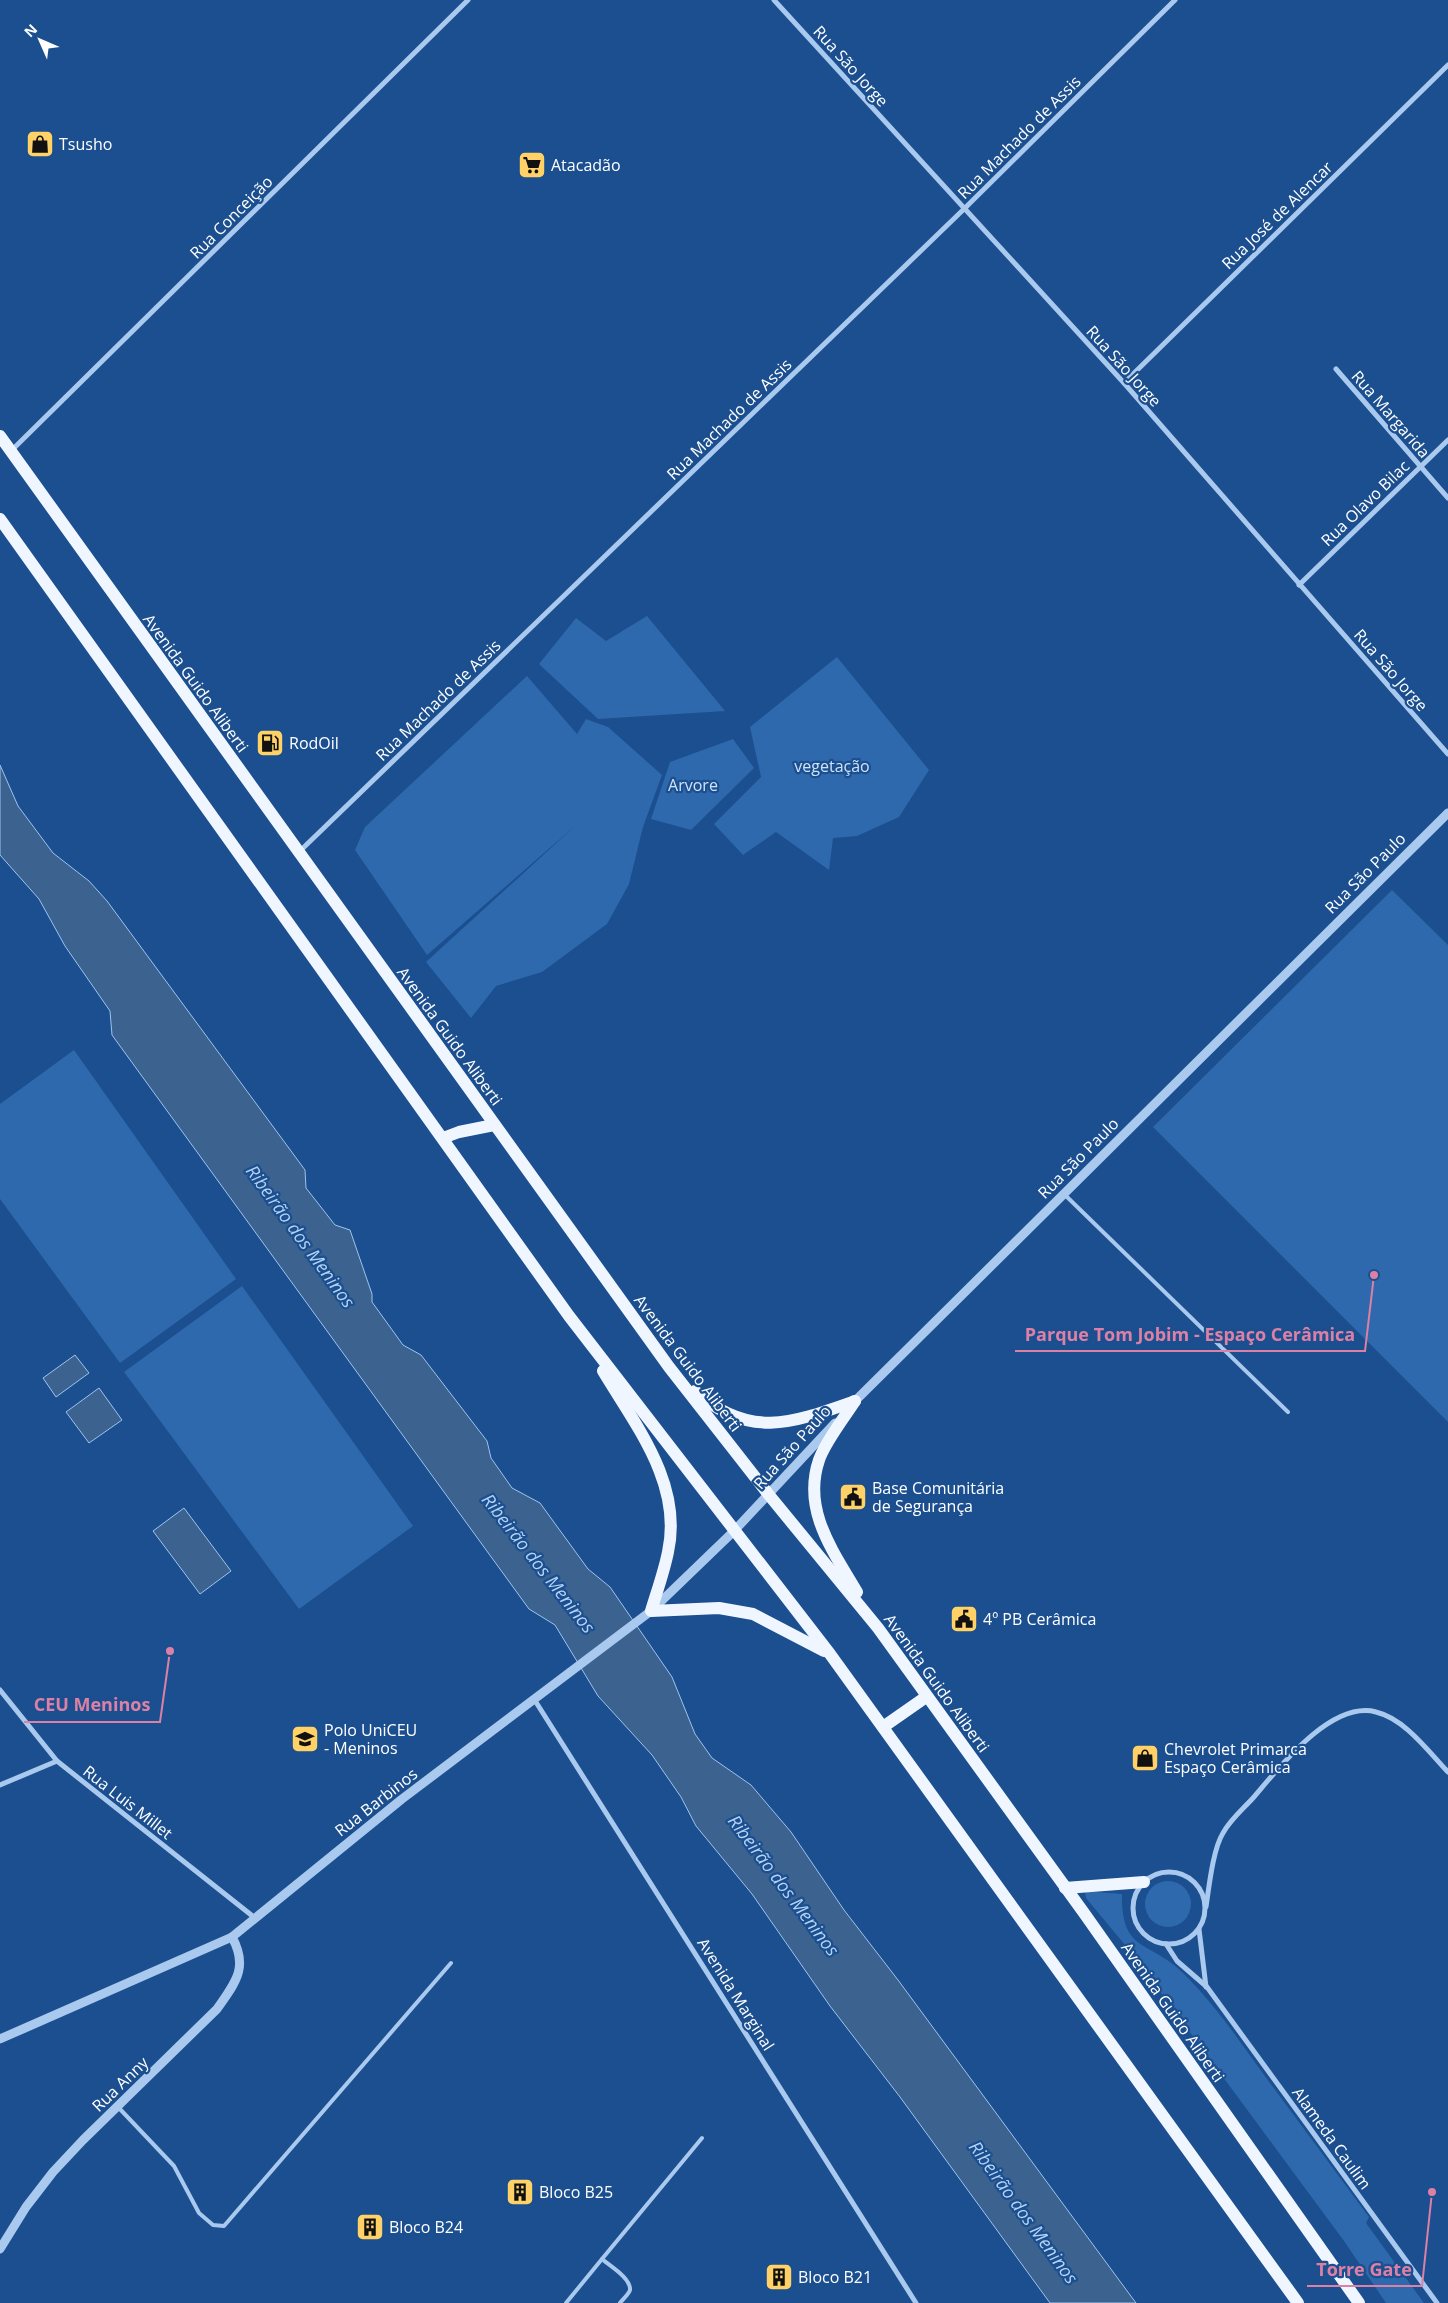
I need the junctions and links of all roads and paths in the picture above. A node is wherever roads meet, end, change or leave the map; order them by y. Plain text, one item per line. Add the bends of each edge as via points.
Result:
1 (468, 0) edge
2 (774, 0) edge
3 (1175, 0) edge
4 (1448, 65) edge
5 (964, 209) junction
6 (1336, 369) dead end
7 (1124, 383) junction
8 (0, 436) edge
9 (1448, 440) edge
10 (11, 450) junction
11 (1420, 467) junction
12 (1448, 498) edge
13 (0, 520) edge
14 (1299, 585) junction
15 (1448, 754) edge
16 (1448, 812) edge
17 (298, 853) junction
18 (494, 1125) junction
19 (442, 1138) junction
20 (1063, 1194) junction
21 (569, 1316) junction
22 (670, 1367) junction
23 (855, 1401) junction
24 (1288, 1412) dead end
25 (769, 1495) junction
26 (734, 1531) junction
27 (646, 1614) junction
28 (878, 1628) junction
29 (830, 1654) junction
30 (0, 1690) edge
31 (926, 1697) junction
32 (534, 1699) junction
33 (883, 1727) junction
34 (57, 1761) junction
35 (1448, 1772) edge
36 (0, 1785) edge
37 (1144, 1882) junction
38 (1065, 1888) junction
39 (1206, 1907) junction
40 (255, 1918) junction
41 (1199, 1929) junction
42 (232, 1937) junction
43 (1166, 1944) junction
44 (451, 1963) dead end
45 (1206, 1987) junction
46 (0, 2039) edge
47 (118, 2107) junction
48 (702, 2138) dead end
49 (0, 2248) edge
50 (602, 2260) junction
51 (566, 2303) edge
52 (620, 2303) edge
53 (916, 2303) edge
54 (1298, 2303) edge
55 (1359, 2303) edge
56 (1437, 2303) edge

1 - 10 street, Rua Conceição
2 - 5 street, Rua São Jorge
3 - 5 street, Rua Machado de Assis
4 - 7 street, Rua José de Alencar
5 - 7 street, Rua São Jorge
5 - 17 street, Rua Machado de Assis
6 - 11 street, Rua Margarida
7 - 14 street, Rua São Jorge
8 - 10 main road, Avenida Guido Aliberti
9 - 11 street, Rua Olavo Bilac
10 - 17 main road, Avenida Guido Aliberti
11 - 12 street, Rua Margarida
11 - 14 street, Rua Olavo Bilac
13 - 19 main road
14 - 15 street, Rua São Jorge
16 - 20 street, Rua São Paulo
17 - 18 main road, Avenida Guido Aliberti
18 - 19 main road
18 - 22 main road, Avenida Guido Aliberti
19 - 21 main road
20 - 23 street, Rua São Paulo
20 - 24 lane
21 - 26 main road
21 - 27 main road via 654,1456 668,1490 672,1520 669,1552
22 - 23 main road via 712,1406 739,1420 799,1421
22 - 25 main road, Avenida Guido Aliberti
23 - 25 street, Rua São Paulo
23 - 28 main road via 819,1458 814,1508 826,1540
25 - 26 street, Rua São Paulo
25 - 28 main road, Avenida Guido Aliberti
26 - 27 street, Rua Barbinos
26 - 29 main road
27 - 29 main road via 719,1608 753,1614
27 - 32 street, Rua Barbinos
28 - 31 main road, Avenida Guido Aliberti
29 - 33 main road
30 - 34 street, Rua Luis Millet
31 - 33 main road
31 - 38 main road, Avenida Guido Aliberti
32 - 40 street, Rua Barbinos via 402,1799
32 - 53 street, Avenida Marginal
33 - 54 main road
34 - 36 street
34 - 40 street, Rua Luis Millet
35 - 39 street via 1414,1736 1375,1711 1342,1716 1326,1724 1296,1751 1222,1833 1211,1872
37 - 38 main road
37 - 39 street via 1171,1871 1182,1873 1199,1886
37 - 43 street via 1133,1903 1136,1920 1145,1935
38 - 55 main road, Avenida Guido Aliberti
39 - 41 street
40 - 42 street, Rua Barbinos
41 - 43 street via 1190,1938
41 - 45 street, Alameda Caulim
42 - 46 street, Rua Barbinos
42 - 47 street, Rua Anny via 240,1959 240,1971 232,1987 216,2009
43 - 45 street, Alameda Caulim via 1177,1961
44 - 47 lane via 224,2226 213,2226 200,2213 174,2166
45 - 56 street, Alameda Caulim
47 - 49 street, Rua Anny via 53,2172
48 - 50 lane
50 - 51 lane
50 - 52 lane via 627,2280 629,2292

